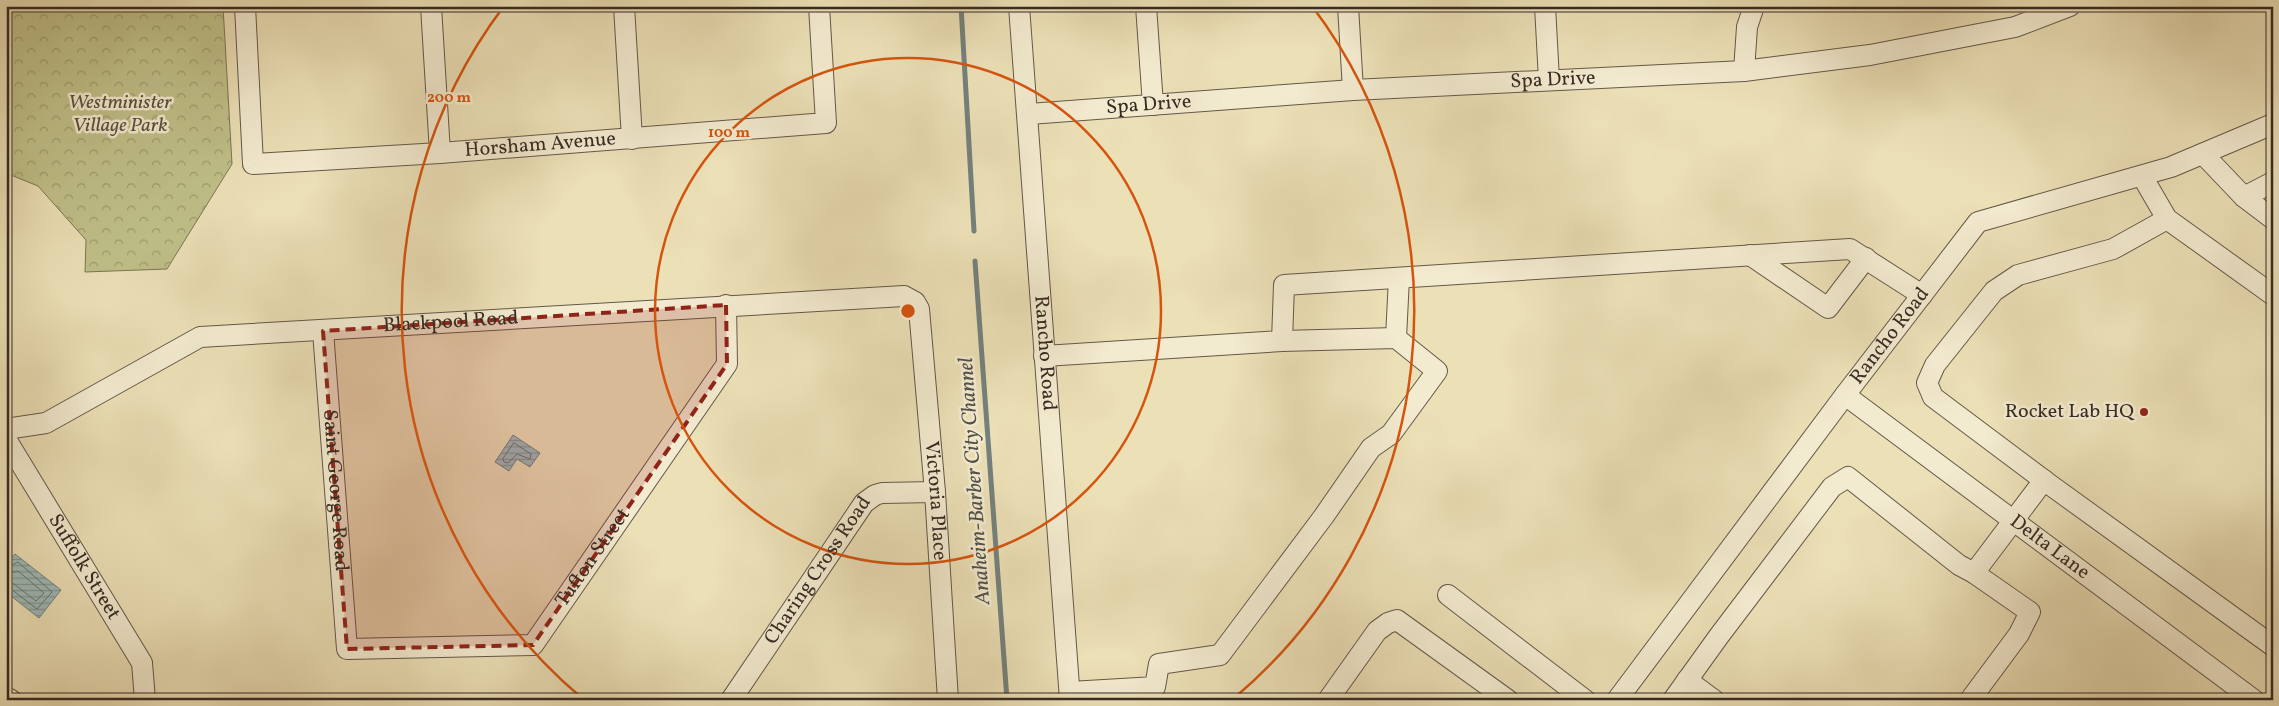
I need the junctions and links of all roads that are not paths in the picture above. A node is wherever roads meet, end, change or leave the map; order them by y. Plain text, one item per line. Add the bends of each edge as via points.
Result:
1 (245, 6) edge
2 (431, 6) edge
3 (624, 6) edge
4 (819, 6) edge
5 (1019, 6) edge
6 (1146, 6) edge
7 (1348, 6) edge
8 (1544, 6) edge
9 (1754, 6) edge
10 (2070, 6) edge
11 (1744, 71) junction
12 (1549, 80) junction
13 (1353, 90) junction
14 (1153, 106) junction
15 (1029, 114) junction
16 (2273, 124) edge
17 (632, 139) junction
18 (440, 153) junction
19 (2203, 154) junction
20 (2142, 176) junction
21 (2273, 182) edge
22 (2244, 197) junction
23 (2167, 219) junction
24 (2273, 219) edge
25 (1750, 255) junction
26 (1866, 258) junction
27 (1399, 278) junction
28 (1922, 295) junction
29 (2273, 295) edge
30 (915, 302) joint
31 (726, 305) junction
32 (323, 331) junction
33 (1396, 338) junction
34 (1282, 341) junction
35 (1044, 356) junction
36 (1845, 394) junction
37 (6, 429) edge
38 (6, 439) edge
39 (2044, 480) junction
40 (935, 492) junction
41 (2013, 520) junction
42 (1974, 573) junction
43 (1448, 595) dead end
44 (2273, 646) edge
45 (347, 649) joint
46 (1687, 680) junction
47 (1157, 693) edge
48 (1070, 696) edge
49 (6, 697) edge
50 (1623, 698) edge
51 (11, 700) edge
52 (144, 700) edge
53 (731, 700) edge
54 (948, 700) edge
55 (1328, 700) edge
56 (1508, 700) edge
57 (1585, 700) edge
58 (1673, 700) edge
59 (1714, 700) edge
60 (1970, 700) edge
61 (2254, 700) edge

1 - 18 street, Horsham Avenue via 253,164
2 - 18 street
3 - 17 street
4 - 17 street, Horsham Avenue via 826,123
5 - 15 street, Rancho Road
6 - 14 street
7 - 13 street
8 - 12 street
9 - 11 street via 1746,27
10 - 11 street, Spa Drive via 2015,27 1870,56
11 - 12 street, Spa Drive
12 - 13 street, Spa Drive
13 - 14 street, Spa Drive
14 - 15 street, Spa Drive
15 - 35 street, Rancho Road
16 - 19 street, Rancho Road
17 - 18 street, Horsham Avenue
19 - 20 street, Rancho Road
19 - 22 street
20 - 23 street
20 - 28 street, Rancho Road via 1978,222
21 - 22 street
22 - 24 street
23 - 29 street
23 - 39 street via 2112,250 2018,276 1994,290 1935,365 1927,383 1933,397
25 - 26 street via 1850,249
25 - 26 street via 1828,308
25 - 27 street
26 - 28 street
27 - 33 street
27 - 34 street via 1284,285
28 - 36 street, Rancho Road
30 - 31 street, Blackpool Road via 904,296
30 - 40 street, Victoria Place via 919,309
31 - 32 street, Blackpool Road
31 - 45 street, Tufton Street via 727,364 533,646
32 - 37 street, Blackpool Road via 200,337 46,423
32 - 45 street, Saint George Road
33 - 34 street
33 - 47 street via 1437,370 1391,434 1371,448 1220,655 1159,664
34 - 35 street
35 - 48 street, Rancho Road
36 - 41 street, Delta Lane
36 - 50 street, Rancho Road
38 - 52 street, Suffolk Street via 142,663
39 - 41 street
39 - 44 street
40 - 53 street, Charing Cross Road via 874,495 864,503
40 - 54 street, Victoria Place
41 - 42 street
41 - 61 street, Delta Lane
42 - 46 street via 1959,565 1848,477 1832,487
42 - 60 street via 2030,612 2020,634
43 - 57 street
46 - 58 street
46 - 59 street
47 - 48 street
49 - 51 street
55 - 56 street via 1377,631 1397,620

